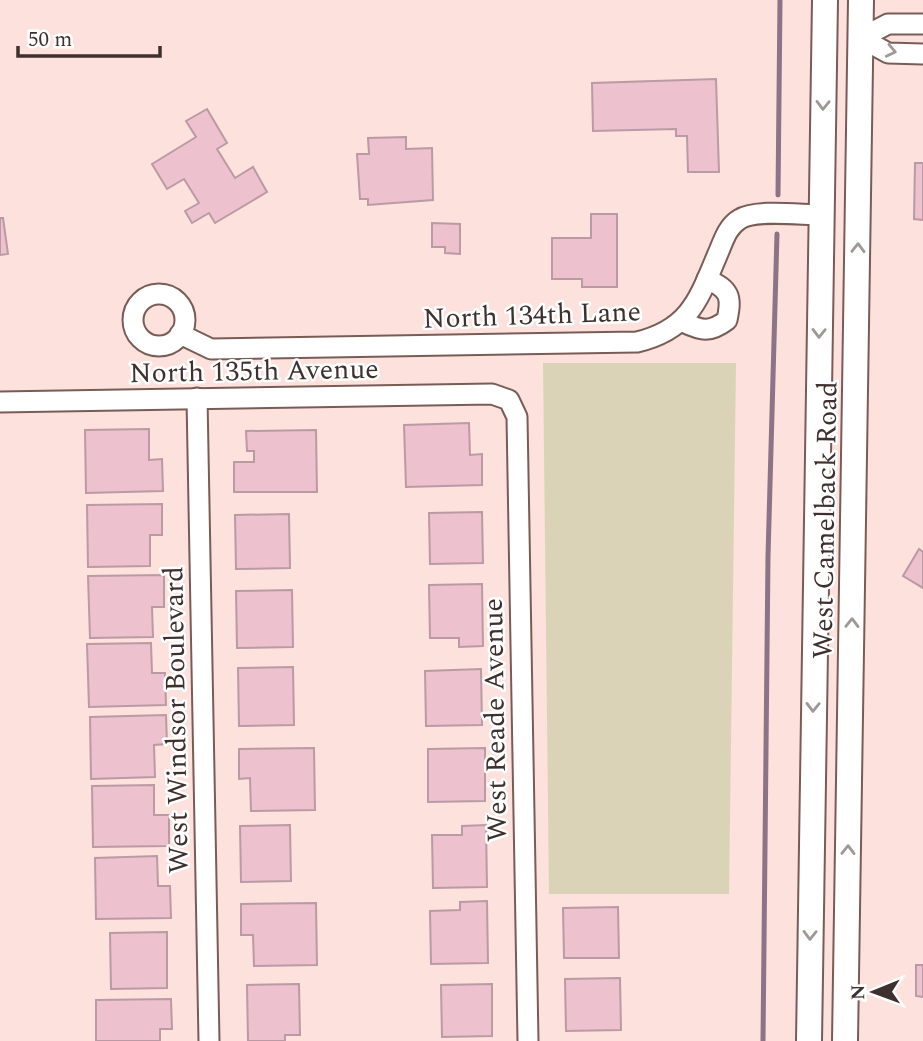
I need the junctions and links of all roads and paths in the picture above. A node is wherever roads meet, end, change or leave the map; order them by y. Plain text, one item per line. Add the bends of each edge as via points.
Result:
1 (825, 0) edge
2 (861, 0) edge
3 (923, 24) edge
4 (824, 37) junction
5 (861, 38) junction
6 (923, 54) edge
7 (821, 215) junction
8 (707, 279) junction
9 (683, 322) junction
10 (180, 334) dead end
11 (197, 398) junction
12 (509, 400) joint
13 (0, 402) edge
14 (209, 1041) edge
15 (528, 1041) edge
16 (809, 1041) edge
17 (845, 1041) edge

1 - 4 main road, West Camelback Road
2 - 5 main road, West Camelback Road
3 - 5 street via 888,24
4 - 5 main road
4 -> 7 main road, West Camelback Road
5 -> 6 street via 888,53
17 -> 5 main road, West Camelback Road
7 - 8 street, North 134th Lane via 741,218 728,230
7 -> 16 main road, West Camelback Road
8 - 9 street, North 134th Lane
8 - 9 street via 723,287 731,301 727,320 714,331 700,331
9 - 10 street, North 134th Lane via 662,336 637,342 211,349
11 - 12 street, North 135th Avenue via 492,394
11 - 13 street, North 135th Avenue
11 - 14 street, West Windsor Boulevard
12 - 15 street, West Reade Avenue via 517,417

